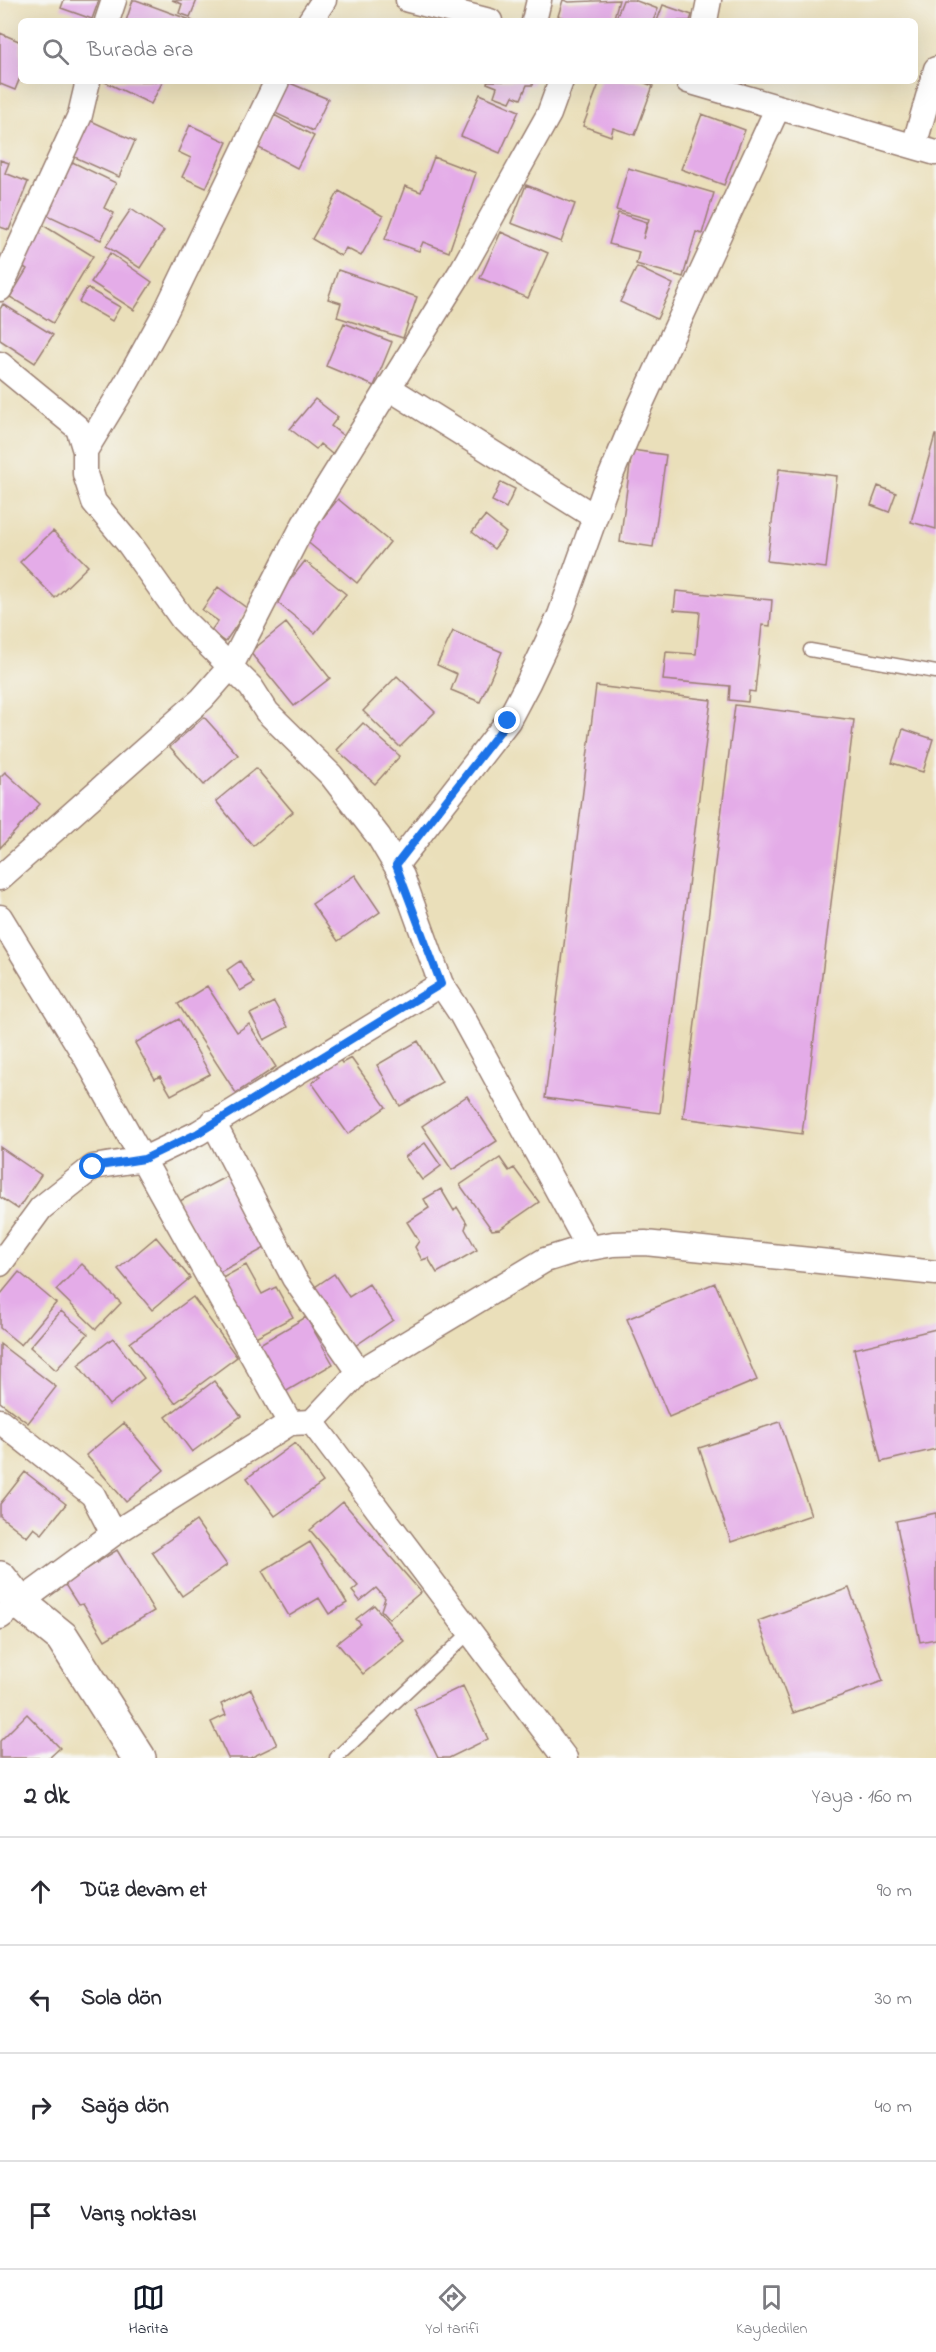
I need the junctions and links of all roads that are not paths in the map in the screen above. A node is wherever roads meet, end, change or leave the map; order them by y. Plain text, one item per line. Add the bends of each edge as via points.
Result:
1 (114, 0) edge
2 (324, 0) edge
3 (408, 0) edge
4 (539, 0) edge
5 (709, 0) edge
6 (108, 18) edge
7 (312, 18) edge
8 (478, 18) edge
9 (535, 18) edge
10 (706, 18) edge
11 (936, 69) edge
12 (87, 84) edge
13 (276, 84) edge
14 (560, 84) edge
15 (699, 84) edge
16 (778, 107) junction
17 (925, 150) edge
18 (0, 289) edge
19 (0, 363) edge
20 (389, 388) junction
21 (85, 451) junction
22 (595, 517) junction
23 (810, 650) dead end
24 (231, 666) junction
25 (936, 672) edge
26 (396, 865) junction
27 (0, 878) edge
28 (0, 917) edge
29 (441, 984) junction
30 (213, 1122) junction
31 (144, 1159) junction
32 (589, 1248) junction
33 (0, 1264) edge
34 (936, 1274) edge
35 (359, 1372) junction
36 (0, 1421) edge
37 (301, 1423) junction
38 (113, 1534) junction
39 (7, 1599) edge
40 (471, 1632) junction
41 (139, 1758) edge
42 (336, 1758) edge
43 (565, 1758) edge

1 - 6 street
2 - 7 street
3 - 8 street
4 - 9 street
5 - 10 street
11 - 17 street
12 - 18 street via 80,115
13 - 21 street via 165,313
14 - 20 street via 549,114 462,270
15 - 16 street
16 - 17 street
16 - 22 street via 639,408
19 - 21 street via 78,428
20 - 22 street
20 - 24 street via 304,524
21 - 24 street via 85,474 94,501 183,620
22 - 26 street via 560,615 508,721
23 - 25 lane
24 - 26 street via 267,712 331,775
24 - 27 street via 202,699
26 - 29 street
28 - 31 street
29 - 30 street
29 - 32 street
30 - 31 street
30 - 35 street via 294,1278
31 - 33 street via 93,1167 41,1208
31 - 37 street
32 - 34 street via 645,1243
32 - 35 street via 545,1260
35 - 37 street
36 - 38 street via 93,1495
37 - 38 street
37 - 40 street
38 - 39 street
39 - 41 street via 62,1637
40 - 42 lane
40 - 43 street

